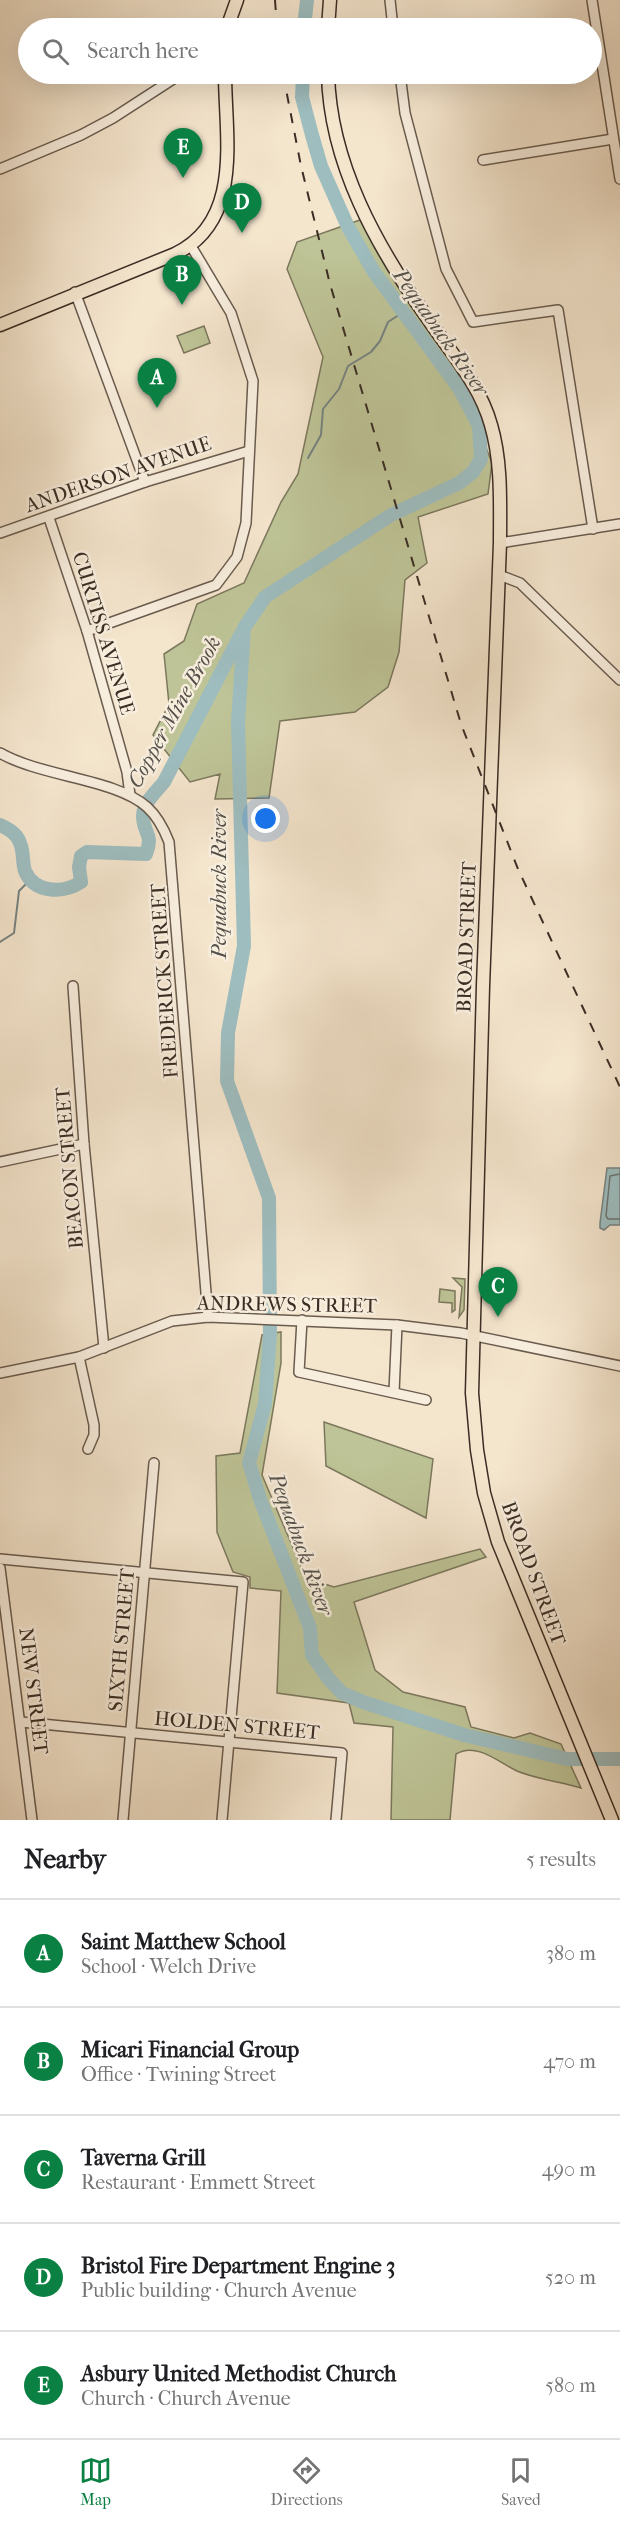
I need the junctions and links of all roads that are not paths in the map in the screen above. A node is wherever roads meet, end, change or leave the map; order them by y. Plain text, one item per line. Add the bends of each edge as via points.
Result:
1 (237, 0) edge
2 (330, 0) edge
3 (390, 0) edge
4 (592, 0) edge
5 (230, 18) edge
6 (329, 18) edge
7 (392, 18) edge
8 (595, 18) edge
9 (602, 66) edge
10 (165, 84) edge
11 (225, 84) edge
12 (329, 84) edge
13 (401, 84) edge
14 (613, 139) junction
15 (483, 160) dead end
16 (0, 169) edge
17 (620, 179) edge
18 (191, 246) junction
19 (75, 292) junction
20 (0, 325) edge
21 (249, 451) junction
22 (146, 482) junction
23 (49, 518) junction
24 (620, 524) edge
25 (593, 529) junction
26 (0, 533) edge
27 (500, 543) junction
28 (499, 575) junction
29 (87, 631) junction
30 (620, 680) edge
31 (0, 753) edge
32 (130, 795) junction
33 (73, 986) dead end
34 (84, 1144) junction
35 (0, 1162) edge
36 (208, 1317) junction
37 (302, 1320) junction
38 (397, 1325) junction
39 (474, 1335) junction
40 (104, 1348) junction
41 (79, 1357) junction
42 (620, 1366) edge
43 (0, 1373) edge
44 (393, 1392) junction
45 (426, 1400) dead end
46 (88, 1449) dead end
47 (154, 1463) dead end
48 (0, 1559) edge
49 (0, 1568) edge
50 (145, 1574) junction
51 (21, 1722) junction
52 (131, 1734) junction
53 (229, 1742) junction
54 (32, 1820) edge
55 (123, 1820) edge
56 (222, 1820) edge
57 (336, 1820) edge
58 (612, 1820) edge

1 - 5 main road
2 - 6 main road
3 - 7 street
4 - 8 street
9 - 14 street
10 - 16 street via 81,135
11 - 18 main road via 226,182 222,202 214,220
12 - 27 main road, BROAD STREET via 333,127 350,182 388,260 467,375 491,425 498,466
13 - 25 street via 405,113 446,269 473,322 558,310
14 - 15 street
14 - 17 street
18 - 19 main road
18 - 21 street via 228,305 252,372
19 - 20 main road
19 - 22 street
21 - 22 street, ANDERSON AVENUE
21 - 29 street via 246,523 237,557 216,585
22 - 23 street, ANDERSON AVENUE
23 - 26 street, ANDERSON AVENUE
23 - 29 street, CURTISS AVENUE
24 - 25 street
25 - 27 street
27 - 28 main road, BROAD STREET
28 - 30 street via 520,583
28 - 39 main road, BROAD STREET
29 - 32 street, CURTISS AVENUE
31 - 32 street, FREDERICK STREET via 24,766
32 - 36 street, FREDERICK STREET via 152,812 164,830 173,861
33 - 34 street, BEACON STREET
34 - 35 street
34 - 40 street, BEACON STREET
36 - 37 street, ANDREWS STREET
36 - 40 street, ANDREWS STREET via 172,1322
37 - 38 street, ANDREWS STREET
37 - 44 street via 299,1372
38 - 39 street, ANDREWS STREET
38 - 44 street
39 - 42 street, ANDREWS STREET
39 - 58 main road, BROAD STREET via 472,1392 484,1493 508,1570
40 - 41 street, ANDREWS STREET
41 - 43 street, ANDREWS STREET
41 - 46 street via 94,1425
44 - 45 street
47 - 50 street, SIXTH STREET
48 - 50 street
49 - 51 street, NEW STREET
50 - 52 street, SIXTH STREET
50 - 53 street via 243,1582
51 - 52 street, HOLDEN STREET
51 - 54 street, NEW STREET
52 - 53 street, HOLDEN STREET
52 - 55 street, SIXTH STREET
53 - 56 street
53 - 57 street, HOLDEN STREET via 342,1752

